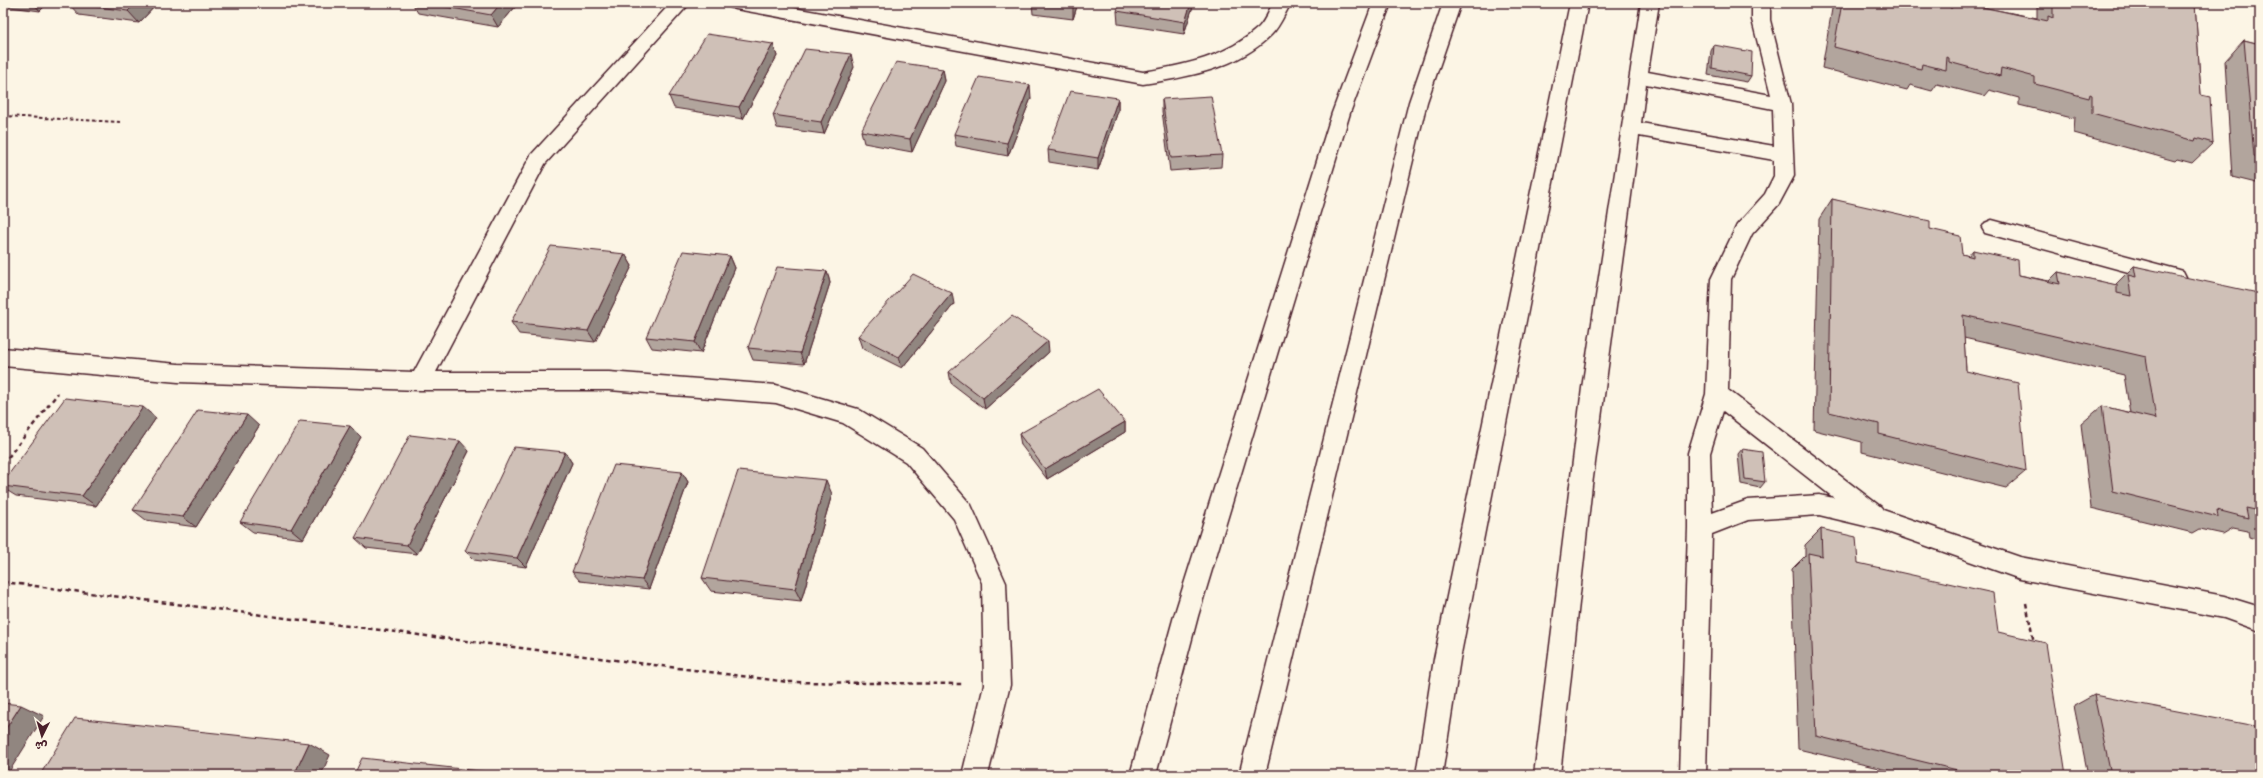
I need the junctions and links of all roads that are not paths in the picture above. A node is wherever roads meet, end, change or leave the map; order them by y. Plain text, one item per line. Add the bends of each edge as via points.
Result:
1 (681, 3) edge
2 (736, 3) edge
3 (1282, 3) edge
4 (1382, 3) edge
5 (1452, 3) edge
6 (1579, 3) edge
7 (1650, 3) edge
8 (1761, 3) edge
9 (1638, 76) junction
10 (1782, 104) junction
11 (1630, 128) junction
12 (1784, 155) junction
13 (1992, 228) dead end
14 (2191, 281) edge
15 (3, 357) edge
16 (420, 382) junction
17 (1717, 394) junction
18 (1882, 520) junction
19 (1700, 528) junction
20 (2260, 619) edge
21 (975, 775) edge
22 (1143, 775) edge
23 (1252, 775) edge
24 (1429, 775) edge
25 (1547, 775) edge
26 (1693, 775) edge

1 - 16 street via 538,160
2 - 3 street via 1142,78 1182,72 1229,57 1266,30
4 - 22 street via 1339,120 1186,616
5 - 23 street via 1418,102
6 - 24 street via 1446,659
7 - 9 street
8 - 10 street via 1761,20
9 - 10 street
9 - 11 street
10 - 12 street
11 - 12 street
11 - 25 street via 1587,435
12 - 17 street via 1784,176 1775,193 1744,230 1721,279
13 - 14 street
15 - 16 street via 178,373
16 - 21 street via 616,382 776,394 850,416 914,455 963,512 994,583 997,685
17 - 18 street
17 - 19 street via 1699,453
18 - 19 street via 1819,505 1748,510
18 - 20 street via 2020,568 2224,607
19 - 26 street

